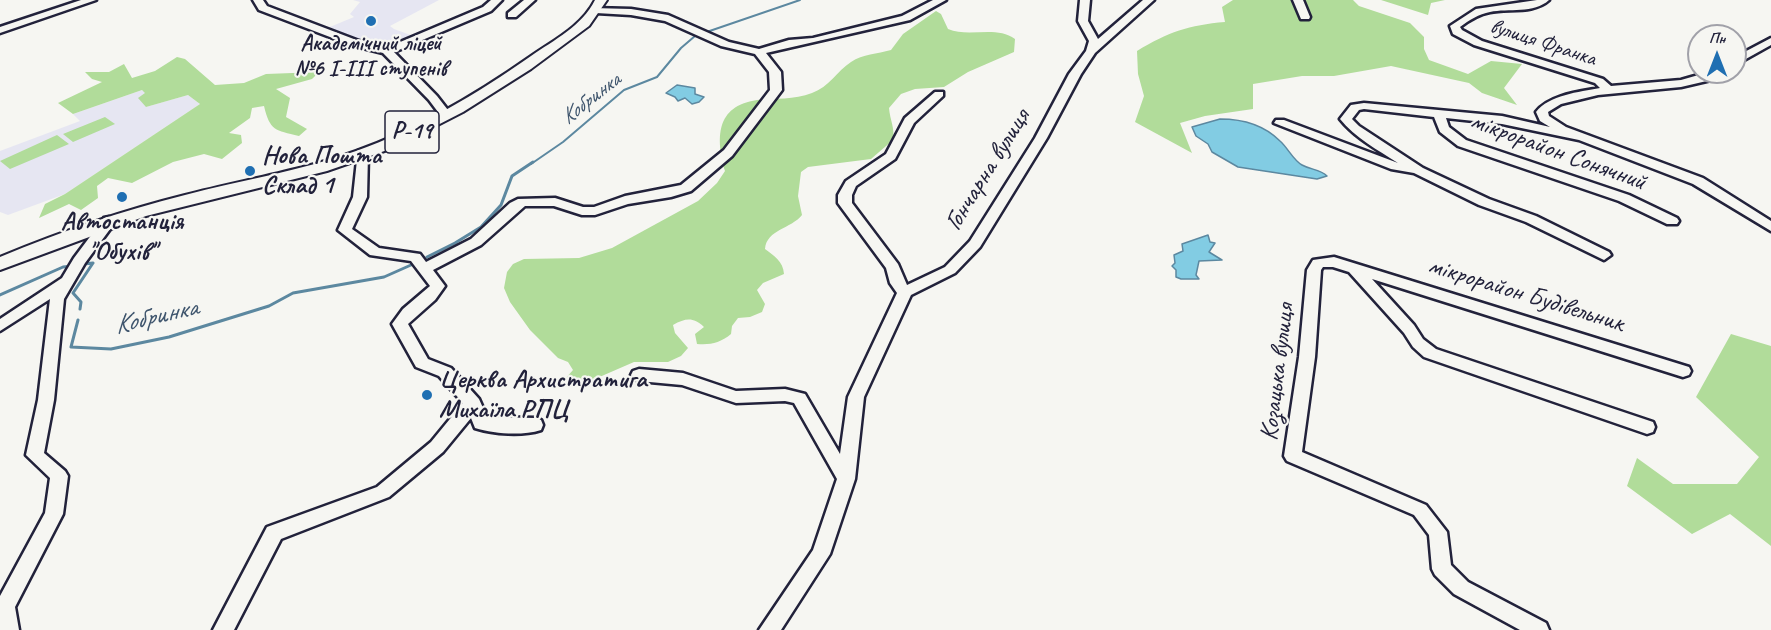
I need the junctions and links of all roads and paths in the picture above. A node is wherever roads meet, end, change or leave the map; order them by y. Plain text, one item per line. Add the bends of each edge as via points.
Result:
1 (91, 0) edge
2 (258, 0) edge
3 (497, 0) edge
4 (530, 0) edge
5 (941, 0) edge
6 (1085, 0) edge
7 (1149, 0) edge
8 (1298, 0) edge
9 (1544, 0) edge
10 (599, 5) edge
11 (512, 15) dead end
12 (1305, 17) dead end
13 (0, 30) edge
14 (1771, 41) edge
15 (387, 51) junction
16 (1091, 51) junction
17 (759, 52) junction
18 (1747, 55) edge
19 (1687, 81) edge
20 (1608, 89) junction
21 (939, 94) dead end
22 (445, 114) junction
23 (1439, 115) junction
24 (1280, 123) dead end
25 (1578, 136) junction
26 (362, 154) junction
27 (1419, 171) junction
28 (109, 221) junction
29 (1671, 221) dead end
30 (1771, 227) edge
31 (1604, 255) dead end
32 (1318, 263) joint
33 (0, 264) edge
34 (425, 268) junction
35 (1354, 268) junction
36 (73, 270) junction
37 (905, 292) junction
38 (0, 326) edge
39 (1683, 371) dead end
40 (639, 375) dead end
41 (473, 403) junction
42 (535, 424) dead end
43 (1647, 427) dead end
44 (846, 479) junction
45 (9, 630) edge
46 (223, 630) edge
47 (769, 630) edge
48 (1539, 630) edge

1 - 13 street
2 - 15 street via 263,8
3 - 15 street via 487,9
4 - 11 street
5 - 17 street via 906,18
6 - 16 street via 1084,26 1094,41
7 - 16 street, Гончарна вулиця
8 - 12 street
9 - 20 street, вулиця Франка via 1483,10 1455,26 1457,32 1478,43 1591,78
10 - 17 street via 668,18 725,44
10 - 22 main road, Р-19 via 582,26 527,66
14 - 18 street
15 - 22 street
16 - 37 street, Гончарна вулиця via 975,244 950,270
17 - 34 street via 775,72 776,90 728,153 686,188 625,200 596,211 582,211 555,202 523,202 476,242
19 - 20 street
20 - 25 street via 1546,106 1542,112 1553,125
21 - 37 street via 909,121 891,156 851,184 845,195 845,203 892,267
22 - 26 main road, Р-19
23 - 25 street, мікрорайон Сонячний via 1523,123
23 - 27 street, мікрорайон Сонячний via 1364,106 1355,107 1346,119
23 - 29 street, мікрорайон Сонячний via 1444,129 1462,143 1624,198
24 - 27 street, мікрорайон Сонячний via 1395,166
25 - 30 street via 1698,181
26 - 28 main road, Р-19
26 - 34 street via 360,197 345,230 375,252 415,257
27 - 31 street, мікрорайон Сонячний via 1484,202 1532,219
28 - 33 main road, Р-19
28 - 36 street
32 - 35 street, мікрорайон Будівельник via 1334,262
32 - 48 street, Козацька вулиця via 1314,270 1293,456 1420,510 1438,532 1442,569 1461,588
34 - 41 street via 438,286 400,324 422,363 445,372
35 - 39 street, мікрорайон Будівельник
35 - 43 street via 1430,353
36 - 38 street
36 - 45 street via 57,299 46,400 35,455 59,476 54,514 5,606
37 - 44 street via 856,397
40 - 44 street via 683,379 736,397 799,398
41 - 42 street via 481,423
41 - 46 street via 437,447 383,492 274,533
44 - 47 street via 821,554

